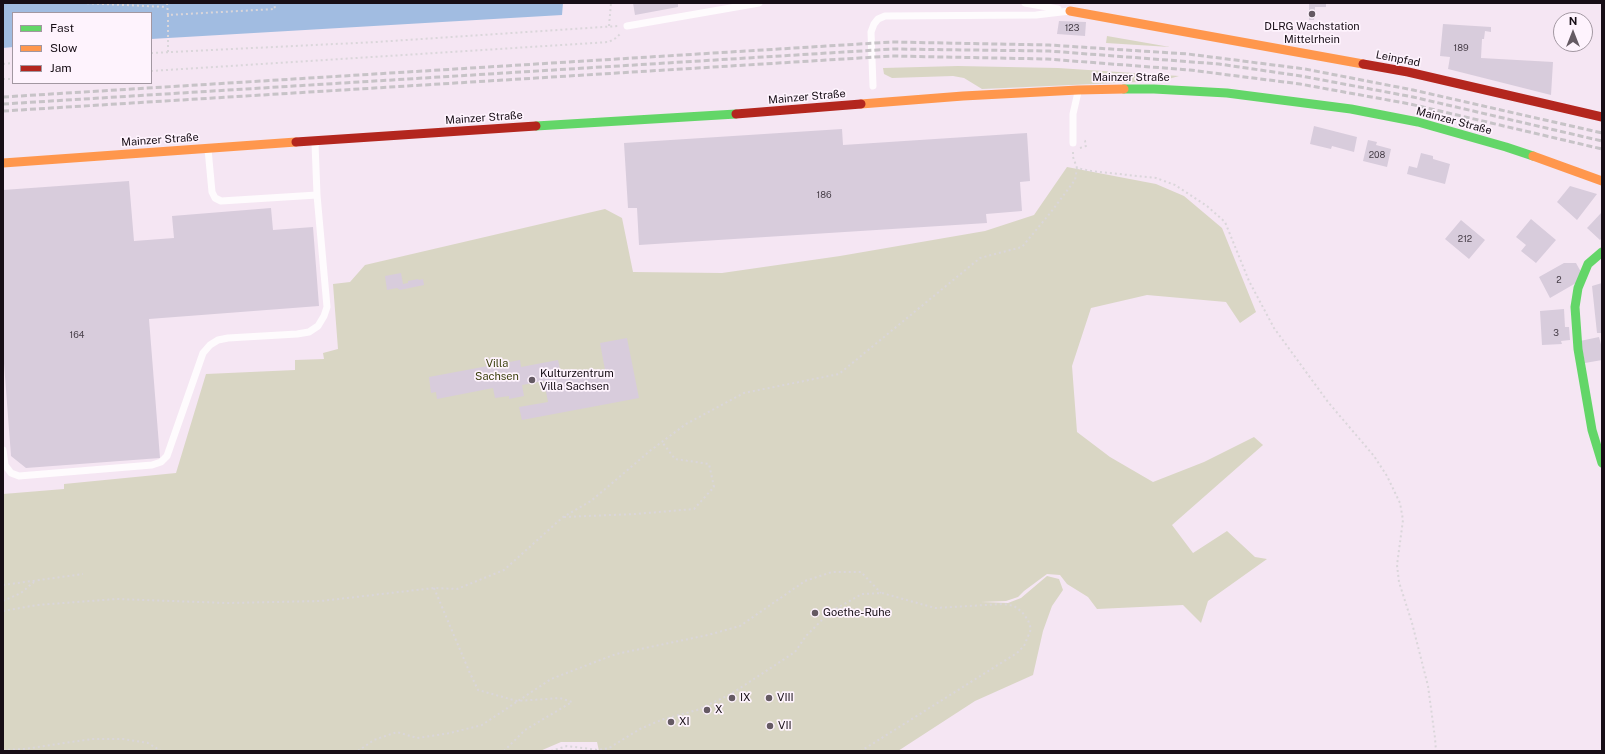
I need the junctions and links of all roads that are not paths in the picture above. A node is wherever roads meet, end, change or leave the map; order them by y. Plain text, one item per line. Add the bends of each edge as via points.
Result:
1 (759, 3) edge
2 (1025, 3) edge
3 (1062, 3) edge
4 (1070, 11) junction
5 (627, 26) road end
6 (873, 86) dead end
7 (1078, 90) junction
8 (1602, 117) edge
9 (314, 141) junction
10 (1073, 143) road end
11 (208, 149) junction
12 (3, 163) edge
13 (1602, 181) edge
14 (317, 195) junction
15 (1602, 252) edge
16 (3, 450) edge
17 (1602, 463) edge

1 - 5 lane
2 - 4 lane
3 - 4 lane
4 - 6 lane via 1036,15 885,16 878,19 871,32
4 - 8 main road, Leinpfad via 1408,72
7 - 9 main road, Mainzer Straße
7 - 10 lane via 1073,114
7 - 13 main road, Mainzer Straße via 1192,90 1351,109 1454,132 1506,147
9 - 11 main road, Mainzer Straße
9 - 14 lane
11 - 12 main road, Mainzer Straße
11 - 14 lane via 212,192 215,198 221,201
14 - 16 lane via 327,307 324,316 318,326 309,332 228,338 210,345 203,353 167,456 161,462 152,465 19,476 11,473 5,465
15 - 17 main road via 1588,264 1578,288 1575,307 1578,349 1590,423

